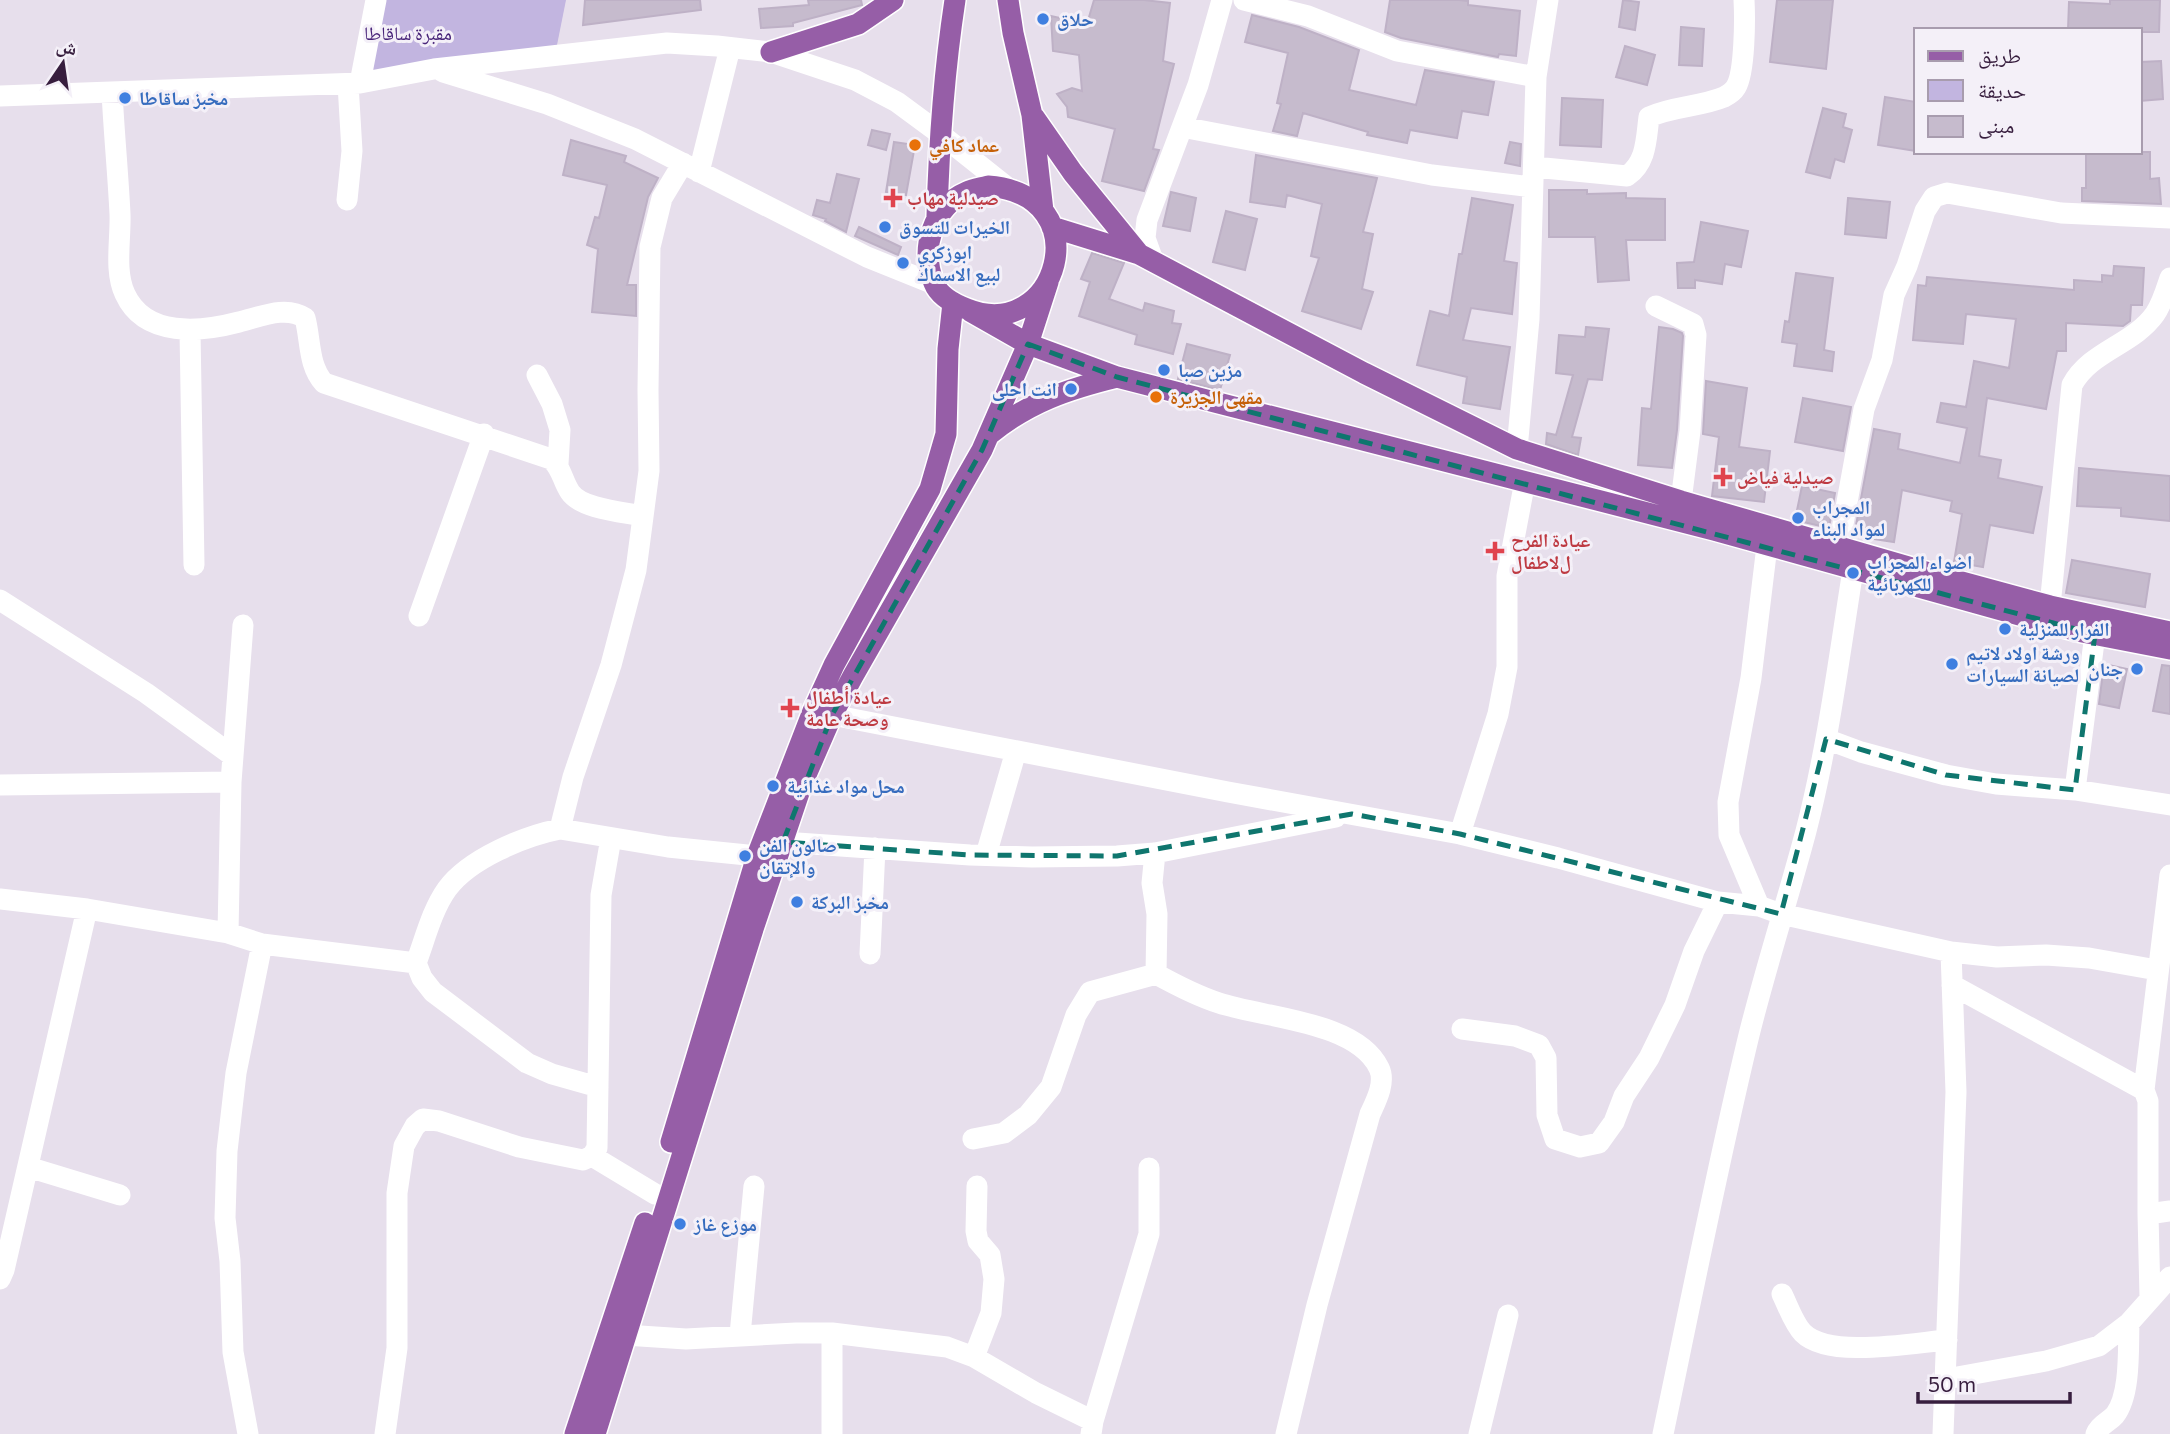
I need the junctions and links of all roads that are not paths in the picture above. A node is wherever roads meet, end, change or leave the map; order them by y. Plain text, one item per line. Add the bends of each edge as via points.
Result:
1 (376, 0) edge
2 (893, 0) edge
3 (955, 0) edge
4 (1009, 0) edge
5 (1222, 0) edge
6 (1244, 0) edge
7 (1548, 0) edge
8 (1744, 0) edge
9 (730, 48) junction
10 (771, 52) junction
11 (434, 69) junction
12 (1536, 77) junction
13 (354, 83) junction
14 (111, 92) junction
15 (0, 96) edge
16 (1032, 115) junction
17 (1182, 127) junction
18 (939, 133) junction
19 (691, 168) junction
20 (1533, 177) junction
21 (1008, 188) junction
22 (347, 200) dead end
23 (937, 216) junction
24 (2170, 218) edge
25 (1047, 219) junction
26 (1146, 258) junction
27 (2170, 278) edge
28 (1048, 282) junction
29 (934, 284) junction
30 (1656, 306) dead end
31 (961, 307) junction
32 (190, 331) junction
33 (1028, 344) junction
34 (537, 375) dead end
35 (1116, 377) junction
36 (484, 434) junction
37 (988, 436) junction
38 (1517, 449) junction
39 (558, 464) junction
40 (1525, 481) junction
41 (1681, 500) junction
42 (643, 516) junction
43 (1767, 546) junction
44 (1839, 546) junction
45 (194, 565) dead end
46 (1853, 570) junction
47 (0, 600) edge
48 (2050, 606) junction
49 (419, 617) dead end
50 (243, 625) dead end
51 (2170, 632) edge
52 (2095, 634) junction
53 (2170, 649) edge
54 (832, 715) junction
55 (1826, 739) junction
56 (1016, 751) junction
57 (233, 755) junction
58 (231, 782) junction
59 (0, 785) edge
60 (2075, 790) junction
61 (2170, 806) edge
62 (1352, 814) junction
63 (560, 829) junction
64 (1460, 834) junction
65 (611, 838) junction
66 (783, 842) junction
67 (875, 848) junction
68 (1155, 853) junction
69 (986, 855) junction
70 (757, 856) junction
71 (2170, 875) edge
72 (0, 900) edge
73 (1718, 902) junction
74 (1759, 906) junction
75 (87, 909) junction
76 (1781, 914) junction
77 (228, 933) junction
78 (262, 944) junction
79 (1951, 953) junction
80 (870, 954) dead end
81 (416, 963) junction
82 (2157, 970) junction
83 (1156, 974) junction
84 (1952, 985) junction
85 (1462, 1029) dead end
86 (598, 1087) junction
87 (2144, 1090) junction
88 (973, 1139) dead end
89 (592, 1156) junction
90 (28, 1167) junction
91 (1149, 1168) dead end
92 (754, 1186) dead end
93 (978, 1186) dead end
94 (655, 1194) junction
95 (120, 1195) dead end
96 (2170, 1211) edge
97 (2148, 1214) junction
98 (2170, 1277) edge
99 (0, 1279) edge
100 (1782, 1294) dead end
101 (2150, 1297) junction
102 (1508, 1315) dead end
103 (2129, 1323) junction
104 (832, 1334) junction
105 (625, 1335) junction
106 (740, 1335) junction
107 (1947, 1340) junction
108 (974, 1357) junction
109 (1946, 1379) junction
110 (1092, 1427) edge
111 (248, 1434) edge
112 (386, 1434) edge
113 (575, 1434) edge
114 (595, 1434) edge
115 (832, 1434) edge
116 (1286, 1434) edge
117 (1479, 1434) edge
118 (1663, 1434) edge
119 (1943, 1434) edge
120 (2096, 1434) edge

1 - 13 street
2 - 10 main road via 858,24
3 - 18 main road
4 - 16 main road
5 - 17 street
6 - 12 street via 1308,16 1397,51
7 - 12 street
8 - 20 street via 1745,32 1735,89 1720,99 1649,117 1639,167 1628,176
9 - 10 street
9 - 11 street via 667,43
9 - 19 street
10 - 18 street via 855,80 897,102
11 - 13 street
11 - 19 street via 547,104 635,139
12 - 20 street
13 - 14 street
13 - 22 street
14 - 15 street
14 - 32 street via 125,294 142,315
16 - 25 main road
16 - 26 main road
17 - 20 street via 1432,175
17 - 26 street via 1147,220
18 - 21 street
18 - 23 main road
19 - 29 street via 867,257
19 - 42 street via 662,198 650,247 649,471
20 - 38 street via 1529,319
21 - 23 main road via 968,191 950,201
21 - 25 main road via 1030,198
23 - 29 main road via 929,235 928,257
24 - 44 street via 2061,213 1947,193 1934,197 1894,295 1882,360 1864,409
25 - 26 main road
25 - 28 main road via 1056,255
26 - 38 main road
27 - 48 street via 2155,314 2090,362 2071,385
28 - 31 main road via 1023,307 1006,313
28 - 33 main road
29 - 31 main road
30 - 41 street via 1693,324 1696,335
31 - 33 main road
31 - 70 main road via 948,349 946,434 930,489 834,665
32 - 36 street via 297,312 305,318 316,374 324,383
32 - 45 street
33 - 35 main road
33 - 37 main road
34 - 39 street via 560,430
35 - 37 main road via 1038,401
35 - 40 main road
36 - 39 street
36 - 49 street
37 - 54 main road
38 - 41 main road
39 - 42 street via 571,495 579,501
40 - 43 main road
40 - 64 street via 1507,576 1507,667 1498,714
41 - 44 main road
42 - 63 street via 636,570 611,665
43 - 46 main road
43 - 74 street via 1727,821
44 - 48 main road
46 - 52 main road
46 - 55 street
47 - 57 street
48 - 51 main road
50 - 57 street
52 - 53 main road
52 - 60 street
54 - 56 street
54 - 66 main road
55 - 60 street via 1946,775
55 - 76 street
56 - 62 street
56 - 69 street
57 - 58 street
58 - 59 street
58 - 77 street
60 - 61 street
62 - 64 street
62 - 68 street
63 - 65 street
63 - 81 street via 507,847 461,874 434,914
64 - 73 street
65 - 70 street
65 - 86 street via 601,895
66 - 67 street
66 - 105 main road
67 - 69 street
67 - 80 street
68 - 69 street via 1032,858
68 - 83 street
70 - 94 main road
71 - 82 street
72 - 75 street
73 - 74 street
73 - 85 street via 1675,1005 1599,1143 1580,1147 1555,1139 1547,1115 1546,1058 1539,1045 1515,1036
74 - 76 street
75 - 77 street
75 - 90 street
76 - 79 street
76 - 118 street via 1718,1169
77 - 78 street
78 - 81 street
78 - 111 street via 236,1073 225,1218 233,1352
79 - 82 street via 2089,958
79 - 84 street
81 - 86 street via 433,992 527,1063
82 - 87 street
83 - 88 street via 1090,992 1076,1015 1051,1087 1028,1115 1004,1133
83 - 116 street via 1220,1003 1320,1027 1351,1040 1371,1055 1381,1071 1380,1094 1370,1114 1324,1280
84 - 87 street
84 - 107 street via 1956,1092
86 - 89 street via 597,1148
87 - 97 street via 2148,1101
89 - 94 street
89 - 112 street via 583,1160 519,1147 439,1121 423,1119 415,1126 404,1146 397,1193 397,1348
90 - 95 street
90 - 99 street
91 - 110 street via 1149,1234
92 - 106 street
93 - 108 street via 978,1241 990,1255 994,1279 991,1313
94 - 113 main road
96 - 97 street
97 - 101 street
98 - 101 street
100 - 107 street via 1802,1333 1821,1345 1849,1348
101 - 103 street
102 - 117 street
103 - 109 street via 2099,1346
103 - 120 street via 2123,1393 2115,1415 2098,1427
104 - 106 street
104 - 108 street via 947,1347
104 - 115 street
105 - 106 street via 686,1339
105 - 114 main road
107 - 109 street
108 - 110 street
109 - 119 street

